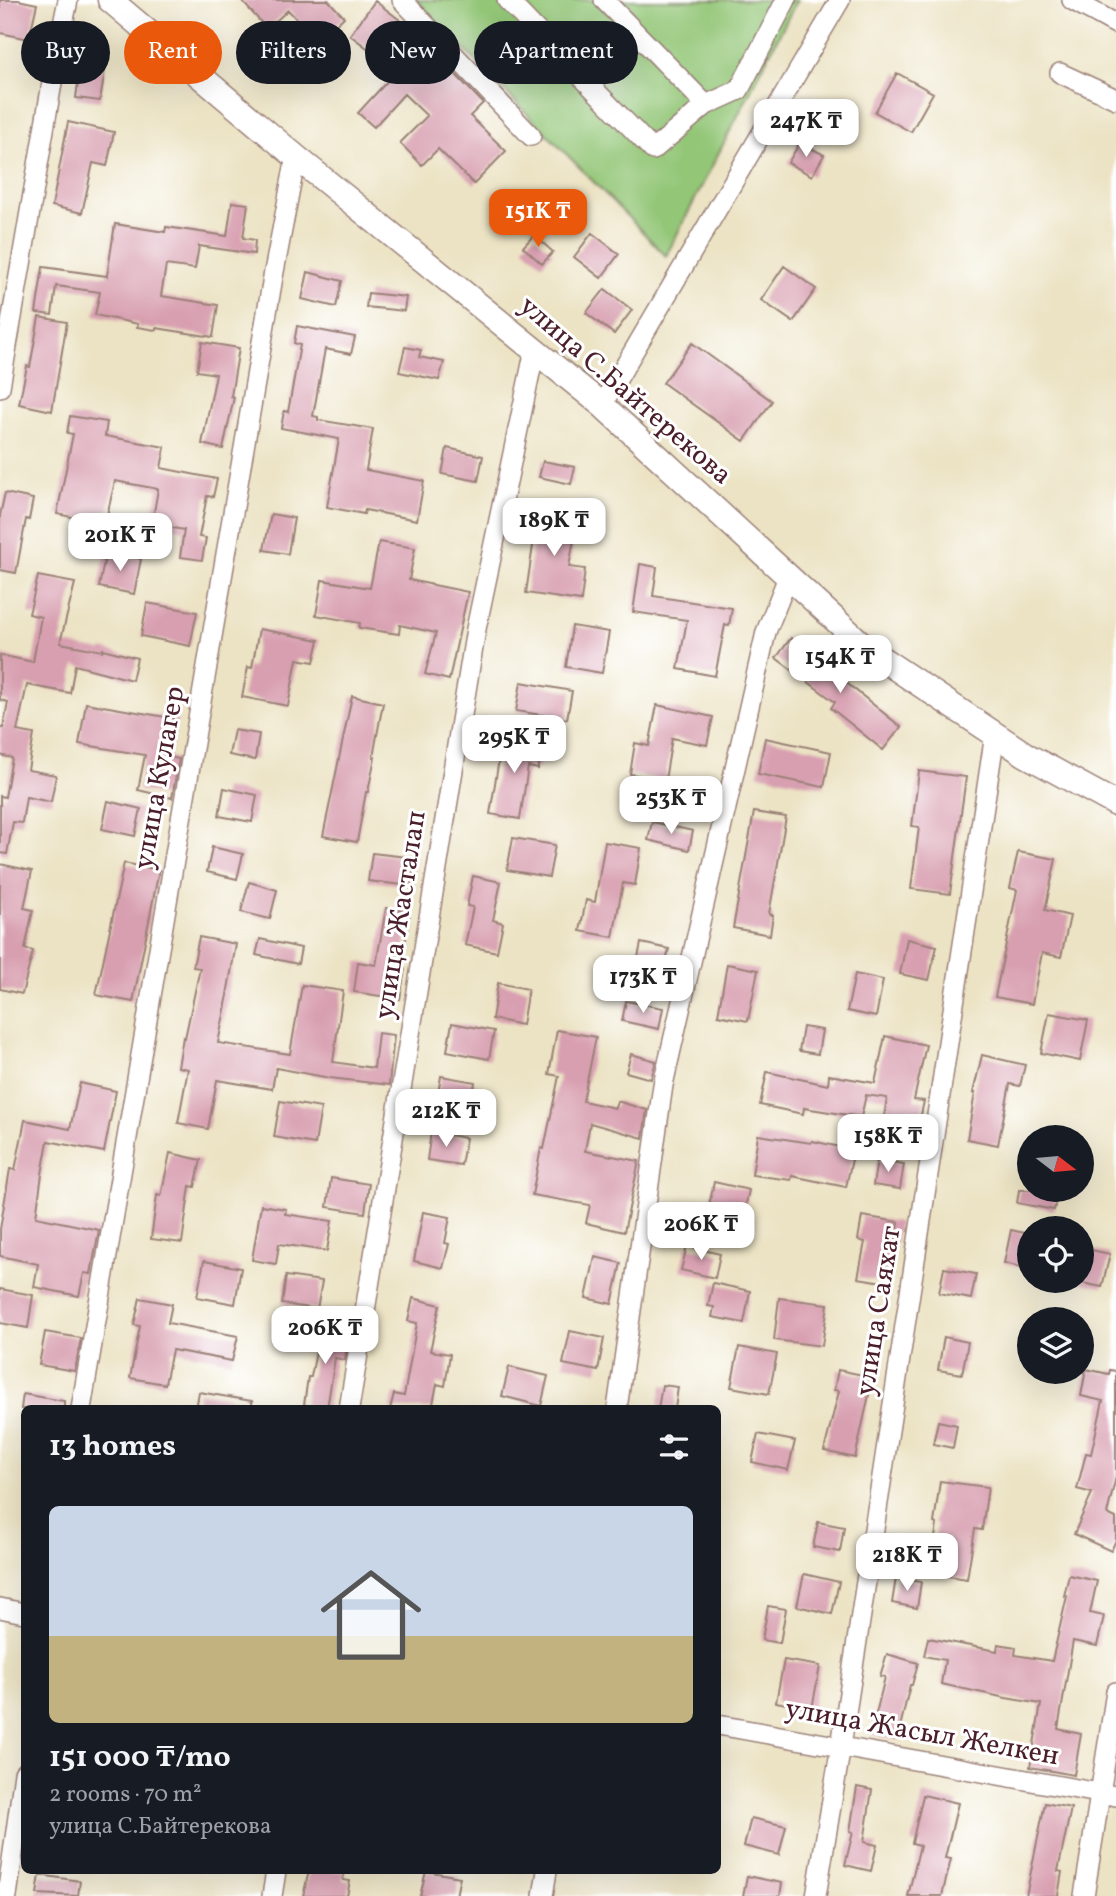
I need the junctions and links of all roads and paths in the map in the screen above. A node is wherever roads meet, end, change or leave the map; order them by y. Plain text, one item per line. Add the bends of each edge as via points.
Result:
1 (68, 0) edge
2 (110, 0) edge
3 (402, 0) edge
4 (507, 0) edge
5 (604, 0) edge
6 (786, 0) edge
7 (841, 0) edge
8 (1072, 0) edge
9 (1116, 24) edge
10 (1060, 73) dead end
11 (1116, 99) edge
12 (706, 105) junction
13 (531, 136) dead end
14 (296, 157) junction
15 (535, 349) junction
16 (0, 387) edge
17 (602, 405) junction
18 (788, 577) junction
19 (995, 734) junction
20 (1116, 804) edge
21 (83, 1405) edge
22 (350, 1405) edge
23 (618, 1405) edge
24 (0, 1608) edge
25 (21, 1612) edge
26 (1116, 1692) edge
27 (721, 1726) edge
28 (842, 1746) junction
29 (21, 1795) edge
30 (1108, 1795) edge
31 (276, 1874) edge
32 (547, 1874) edge
33 (7, 1896) edge
34 (272, 1896) edge
35 (543, 1896) edge
36 (816, 1896) edge
37 (1084, 1896) edge

1 - 16 street
2 - 14 main road, улица С.Байтерекова
3 - 13 street
4 - 12 street via 653,150
5 - 12 street
6 - 12 street via 740,89
7 - 17 street
8 - 9 street
10 - 11 street
14 - 15 main road, улица С.Байтерекова
14 - 21 street, улица Кулагер
15 - 17 main road, улица С.Байтерекова
15 - 22 street, улица Жасталап via 476,629
17 - 18 main road, улица С.Байтерекова
18 - 19 main road, улица С.Байтерекова via 867,649
18 - 23 street via 766,632 663,1085
19 - 20 main road, улица С.Байтерекова
19 - 28 street, улица Саяхат
24 - 25 street
26 - 30 street
27 - 28 street, улица Жасыл Желкен
28 - 30 street, улица Жасыл Желкен
28 - 36 street, улица Саяхат
29 - 33 street
30 - 37 street
31 - 34 street
32 - 35 street

